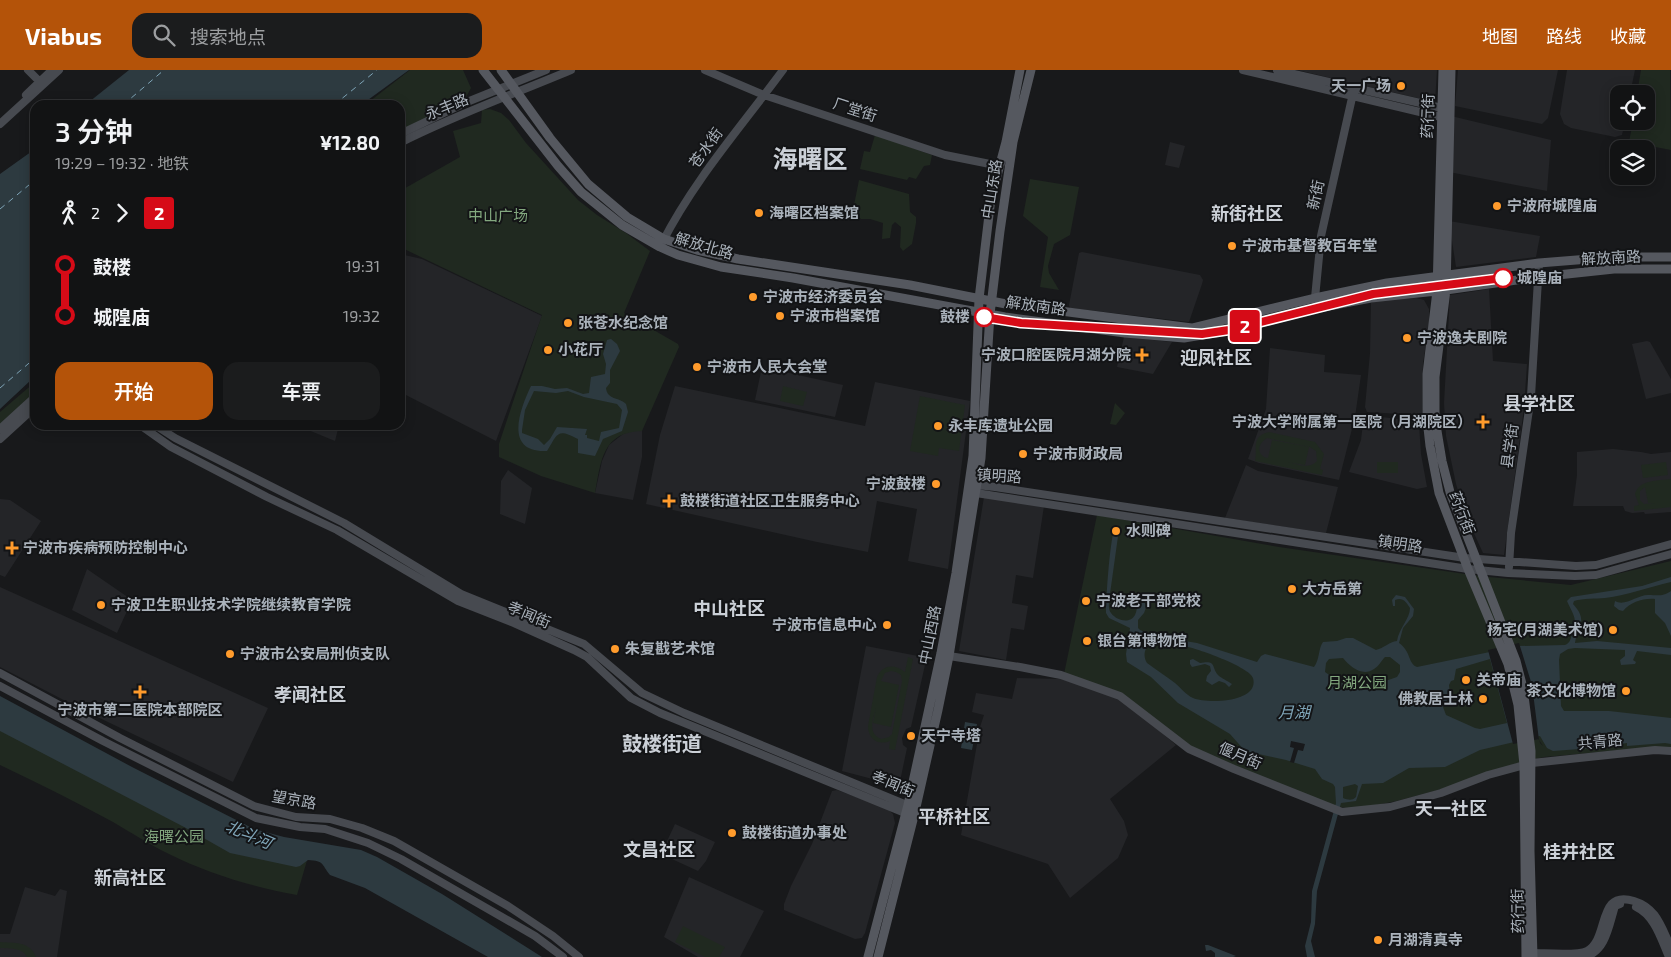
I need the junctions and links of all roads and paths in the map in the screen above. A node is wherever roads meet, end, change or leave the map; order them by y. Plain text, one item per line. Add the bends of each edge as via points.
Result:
1 (28, 70) edge
2 (52, 70) edge
3 (60, 70) edge
4 (483, 70) edge
5 (502, 70) edge
6 (546, 70) edge
7 (571, 70) edge
8 (705, 70) edge
9 (783, 70) edge
10 (1020, 70) edge
11 (1031, 70) edge
12 (1243, 70) edge
13 (1277, 70) edge
14 (1443, 70) edge
15 (1451, 70) edge
16 (40, 82) junction
17 (512, 84) junction
18 (498, 90) junction
19 (518, 93) junction
20 (1353, 93) junction
21 (764, 95) junction
22 (505, 98) junction
23 (1444, 113) junction
24 (0, 119) edge
25 (0, 124) edge
26 (405, 131) edge
27 (405, 140) edge
28 (1000, 166) junction
29 (662, 243) junction
30 (1671, 257) edge
31 (1540, 263) junction
32 (1671, 269) edge
33 (1442, 276) junction
34 (1539, 277) junction
35 (1441, 291) junction
36 (1315, 298) junction
37 (979, 299) junction
38 (992, 301) junction
39 (1318, 308) junction
40 (979, 312) junction
41 (990, 314) junction
42 (30, 402) edge
43 (30, 411) edge
44 (0, 429) edge
45 (147, 430) edge
46 (163, 430) edge
47 (0, 439) edge
48 (974, 489) junction
49 (1671, 544) edge
50 (1671, 554) edge
51 (1465, 558) junction
52 (1477, 559) junction
53 (1509, 562) junction
54 (1468, 569) junction
55 (1481, 570) junction
56 (1508, 572) junction
57 (1495, 622) junction
58 (949, 656) junction
59 (0, 674) edge
60 (0, 686) edge
61 (1671, 751) edge
62 (1528, 764) junction
63 (911, 811) junction
64 (1671, 948) edge
65 (1531, 956) edge
66 (563, 957) edge
67 (579, 957) edge
68 (868, 957) edge
69 (878, 957) edge
70 (1582, 957) edge
71 (1669, 957) edge

1 - 16 street
2 - 16 street
3 - 25 street
4 - 18 main road, 解放北路
5 - 17 main road, 解放北路
6 - 17 street, 永丰路
7 - 19 street, 永丰路
8 - 21 street, 厂堂街
9 - 21 street, 苍水街
10 - 28 main road, 中山东路
11 - 38 main road, 中山东路 via 1009,167
12 - 20 street
13 - 20 street
14 - 23 main road, 药行街
15 - 23 main road, 药行街
16 - 24 street
17 - 18 street, 永丰路
17 - 19 main road, 解放北路
18 - 22 main road, 解放北路
18 - 26 street, 永丰路
19 - 22 street, 永丰路
19 - 29 main road, 解放北路 via 588,184
20 - 23 street
20 - 36 street, 新街 via 1321,236
21 - 28 street, 厂堂街 via 946,155
21 - 29 street, 苍水街 via 706,170
22 - 27 street, 永丰路
22 - 29 main road, 解放北路 via 581,192 622,225
23 - 33 main road, 药行街
28 - 37 main road, 中山东路 via 991,198
29 - 37 main road, 解放北路 via 738,259 910,285
29 - 40 main road, 解放北路 via 686,258 722,267
30 - 31 main road, 解放南路 via 1614,257
31 - 33 main road, 解放南路
31 - 34 street, 县学街
32 - 34 main road, 解放南路
33 - 35 main road, 药行街
33 - 36 main road, 解放南路
34 - 35 main road, 解放南路
34 - 53 street, 县学街 via 1531,396
35 - 39 main road, 解放南路 via 1371,298
35 - 51 main road, 药行街 via 1426,374 1427,419 1439,493
35 - 52 main road, 药行街 via 1435,419 1450,492
36 - 38 main road, 解放南路 via 1192,328
36 - 39 street, 新街
37 - 38 main road, 解放北路
37 - 40 main road, 中山东路
38 - 41 main road, 中山东路
39 - 41 main road, 解放南路 via 1232,330 1184,338
40 - 41 main road, 解放北路
40 - 48 main road, 中山西路
41 - 48 main road, 中山西路 via 984,427
42 - 44 street
43 - 47 street
45 - 63 street, 孝闻街 via 171,447 337,530 458,601 587,657 631,698
46 - 63 street, 孝闻街 via 344,523 461,594 584,644 642,693
48 - 51 street, 镇明路
48 - 54 street, 镇明路
48 - 58 main road, 中山西路
48 - 63 main road, 中山西路
49 - 53 street, 镇明路 via 1596,565
50 - 56 street, 镇明路 via 1596,574
51 - 52 street, 镇明路
51 - 54 main road, 药行街
52 - 53 street, 镇明路
52 - 55 main road, 药行街
53 - 56 street, 县学街
54 - 55 street, 镇明路
54 - 57 main road, 药行街
55 - 56 street, 镇明路
55 - 57 main road, 药行街
57 - 62 main road, 药行街 via 1516,661 1523,688
58 - 62 street, 偃月街 via 1062,675 1120,696 1188,749 1342,812 1390,807
58 - 63 main road, 中山西路
59 - 67 street, 望京路 via 254,806 296,817 330,819 394,841 508,906
60 - 66 street, 望京路 via 103,742 256,818 325,829 401,858 535,936
61 - 62 street, 共青路
62 - 65 main road, 药行街
63 - 68 main road, 中山西路
63 - 69 main road, 中山西路
64 - 65 street via 1656,915 1641,904 1622,899 1608,908 1601,933 1587,951
70 - 71 street via 1589,956 1603,944 1615,906 1621,904 1644,911

